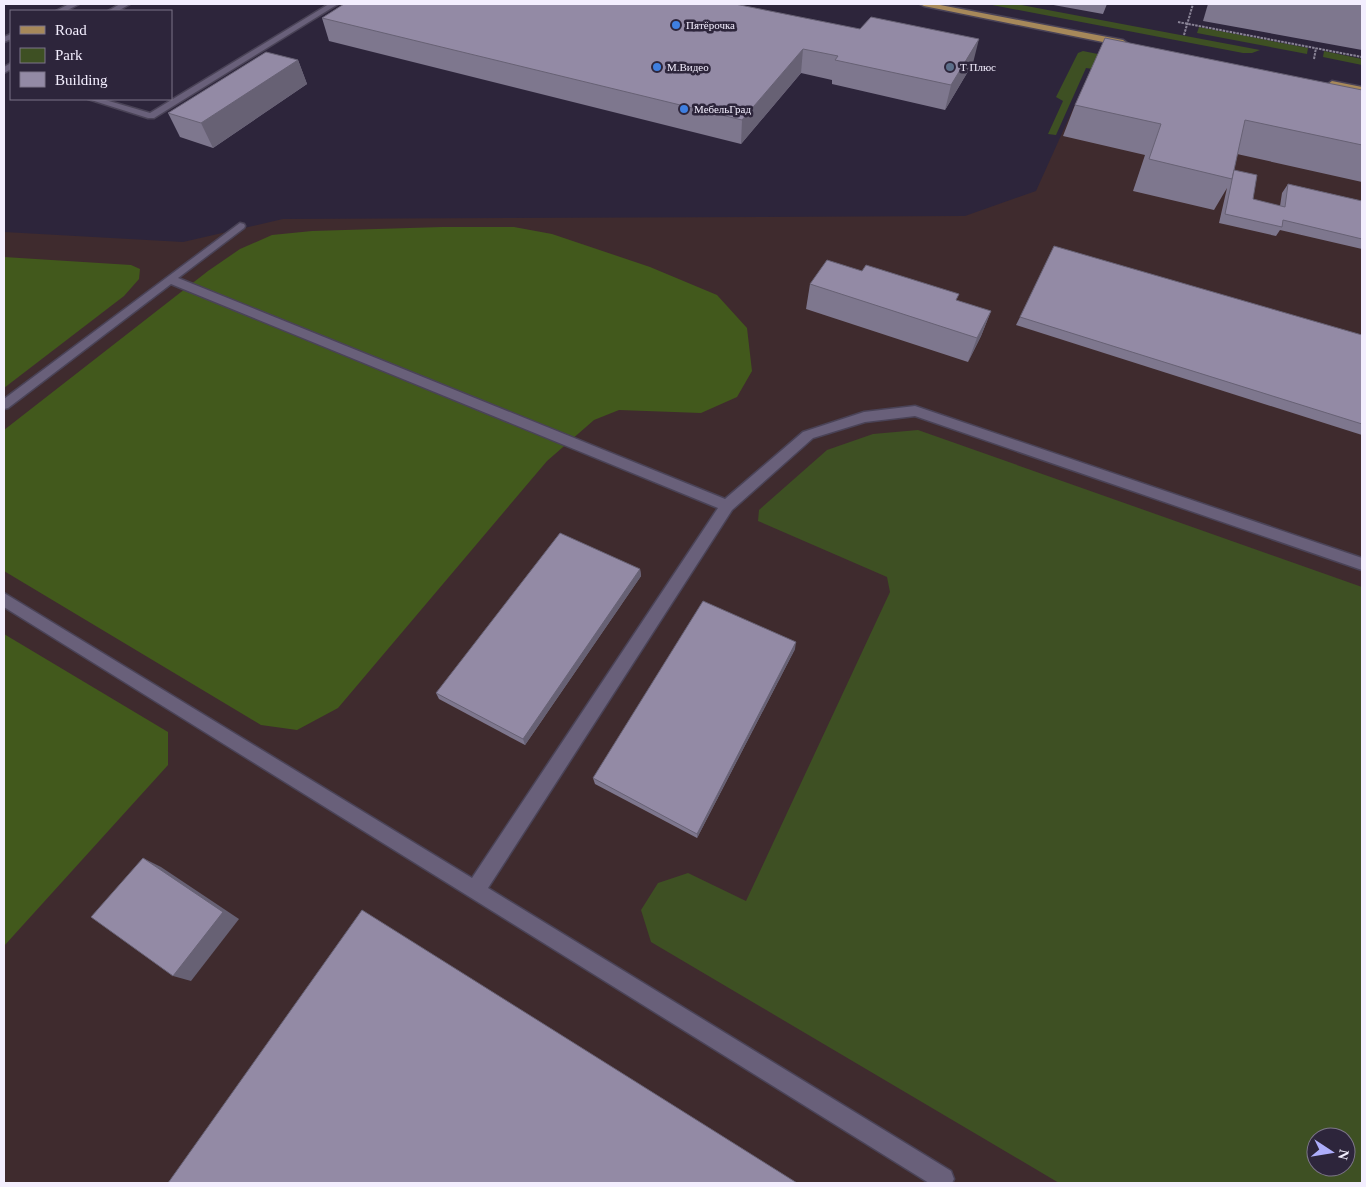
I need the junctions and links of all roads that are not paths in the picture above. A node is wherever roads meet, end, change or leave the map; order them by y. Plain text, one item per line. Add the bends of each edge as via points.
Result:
1 (75, 4) edge
2 (126, 4) edge
3 (334, 4) edge
4 (924, 4) edge
5 (62, 10) edge
6 (114, 10) edge
7 (1130, 44) edge
8 (1323, 82) edge
9 (1362, 90) edge
10 (96, 100) edge
11 (240, 226) dead end
12 (170, 279) junction
13 (4, 405) edge
14 (727, 506) junction
15 (1362, 564) edge
16 (4, 599) edge
17 (476, 889) junction
18 (943, 1179) dead end

1 - 5 lane
2 - 6 lane
3 - 10 lane via 152,116
4 - 7 main road
8 - 9 main road
11 - 12 lane
12 - 13 lane
12 - 14 lane
14 - 15 lane via 808,435 864,417 915,411
14 - 17 lane
16 - 17 lane
17 - 18 lane

